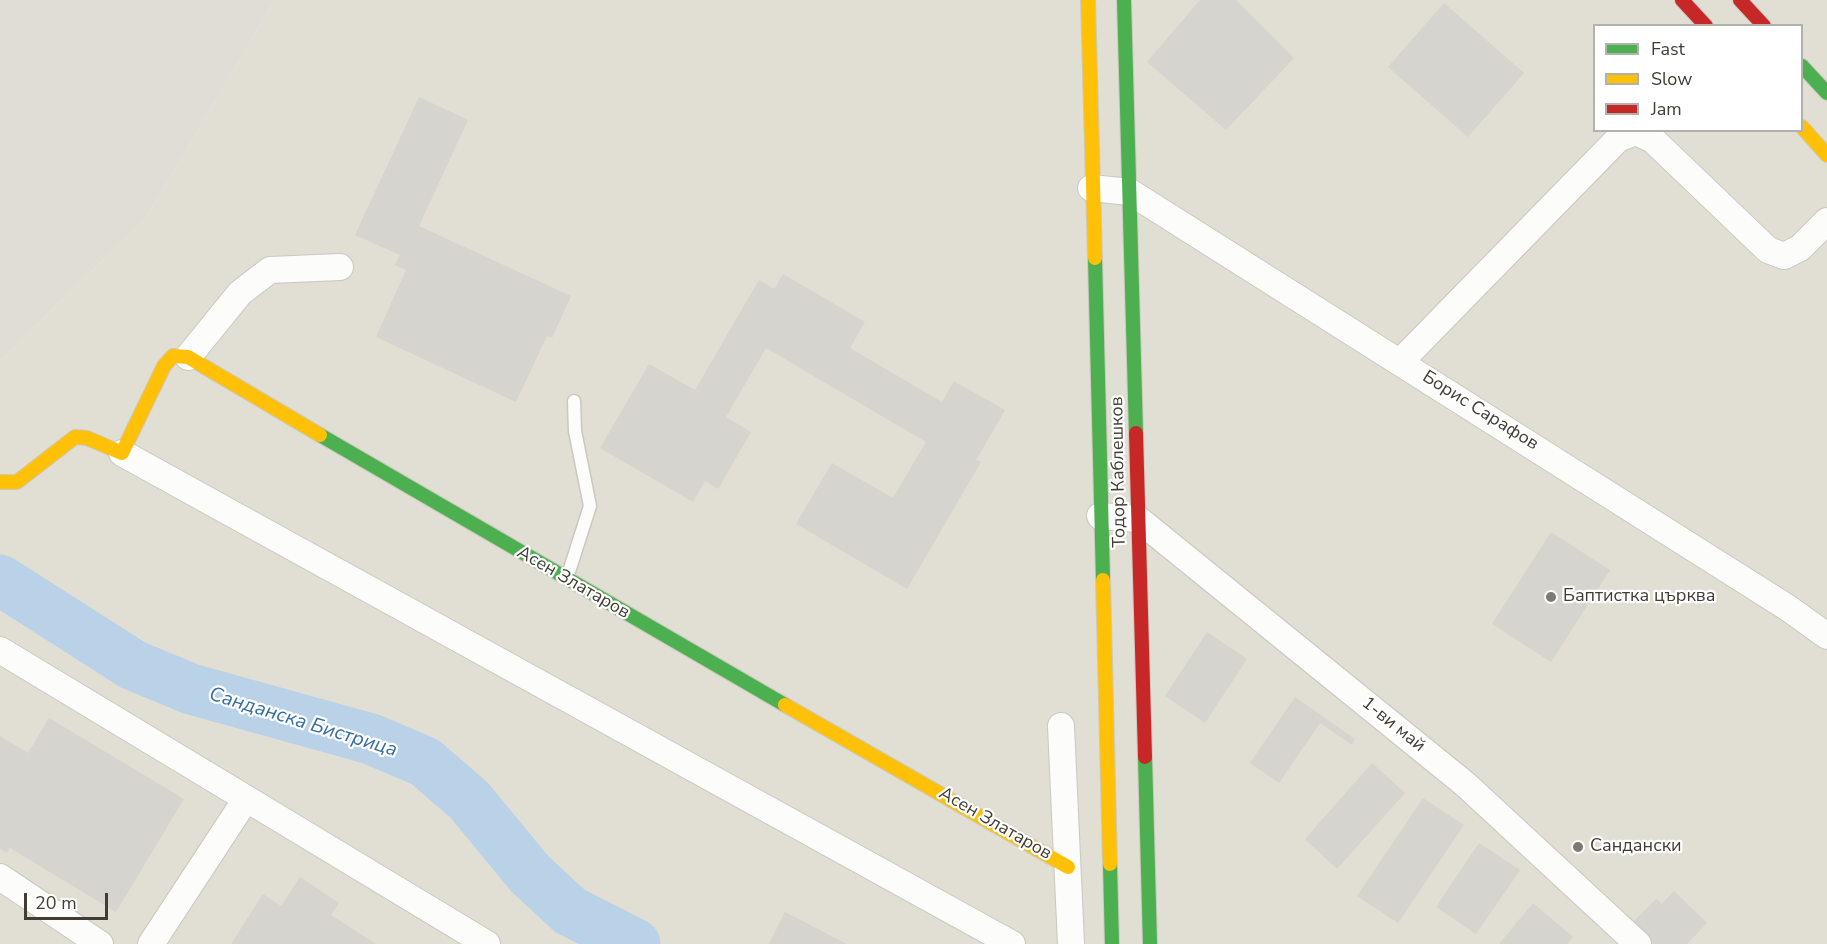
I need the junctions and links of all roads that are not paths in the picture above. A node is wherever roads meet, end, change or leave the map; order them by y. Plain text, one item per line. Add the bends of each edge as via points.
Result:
1 (1088, 0) edge
2 (1124, 0) edge
3 (1682, 0) edge
4 (1740, 0) edge
5 (1704, 24) edge
6 (1762, 24) edge
7 (1803, 67) edge
8 (1827, 93) edge
9 (1803, 128) edge
10 (1827, 154) edge
11 (1091, 188) junction
12 (1130, 192) junction
13 (1827, 221) edge
14 (340, 267) dead end
15 (188, 357) junction
16 (1401, 361) junction
17 (574, 401) dead end
18 (122, 453) junction
19 (0, 482) edge
20 (1100, 516) junction
21 (1138, 519) junction
22 (566, 580) junction
23 (1827, 636) edge
24 (0, 650) edge
25 (1062, 726) dead end
26 (246, 799) junction
27 (1068, 867) junction
28 (0, 877) edge
29 (100, 944) edge
30 (151, 944) edge
31 (487, 944) edge
32 (1012, 944) edge
33 (1071, 944) edge
34 (1112, 944) edge
35 (1150, 944) edge
36 (1638, 944) edge

1 - 11 street, Тодор Каблешков
2 - 12 street, Тодор Каблешков
3 - 5 street
4 - 6 street
7 - 8 street
9 - 10 street
11 - 12 street
11 - 20 street, Тодор Каблешков
12 - 16 street, Борис Сарафов
12 - 21 street, Тодор Каблешков
13 - 16 street via 1800,248 1784,256 1768,250 1653,140 1636,132 1618,139
14 - 15 street via 270,270 240,293
15 - 18 street via 173,356 164,366
15 - 22 street, Асен Златаров
16 - 23 street, Борис Сарафов
17 - 22 lane via 575,431 590,506
18 - 19 street via 75,437 17,482
18 - 32 street
20 - 21 street
20 - 34 street, Тодор Каблешков
21 - 35 street, Тодор Каблешков
21 - 36 street, 1-ви май via 1465,784
22 - 27 street, Асен Златаров
24 - 26 street
25 - 27 street
26 - 30 street
26 - 31 street
27 - 33 street
28 - 29 street

